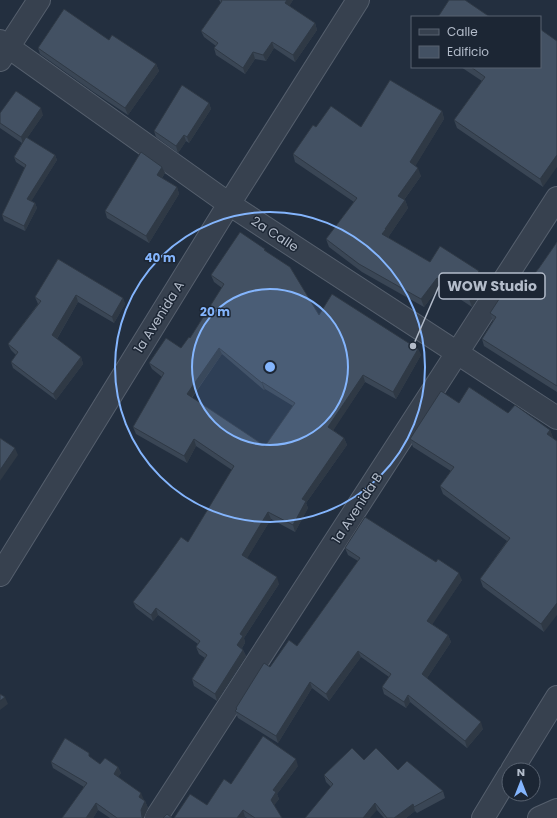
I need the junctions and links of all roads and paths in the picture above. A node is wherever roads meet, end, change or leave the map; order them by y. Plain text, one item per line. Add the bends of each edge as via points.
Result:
1 (39, 0) edge
2 (358, 0) edge
3 (3, 49) edge
4 (557, 198) edge
5 (229, 204) junction
6 (457, 353) junction
7 (557, 418) edge
8 (0, 575) edge
9 (557, 697) edge
10 (517, 762) edge
11 (501, 788) edge
12 (557, 810) edge
13 (156, 818) edge
14 (483, 818) edge
15 (540, 818) edge

1 - 3 street
2 - 5 street, 1a Avenida A
3 - 5 street, 2a Calle
4 - 6 street, 1a Avenida B
5 - 6 street, 2a Calle
5 - 8 street, 1a Avenida A
6 - 7 street, 2a Calle
6 - 13 street, 1a Avenida B
9 - 10 street
11 - 14 street
12 - 15 street

